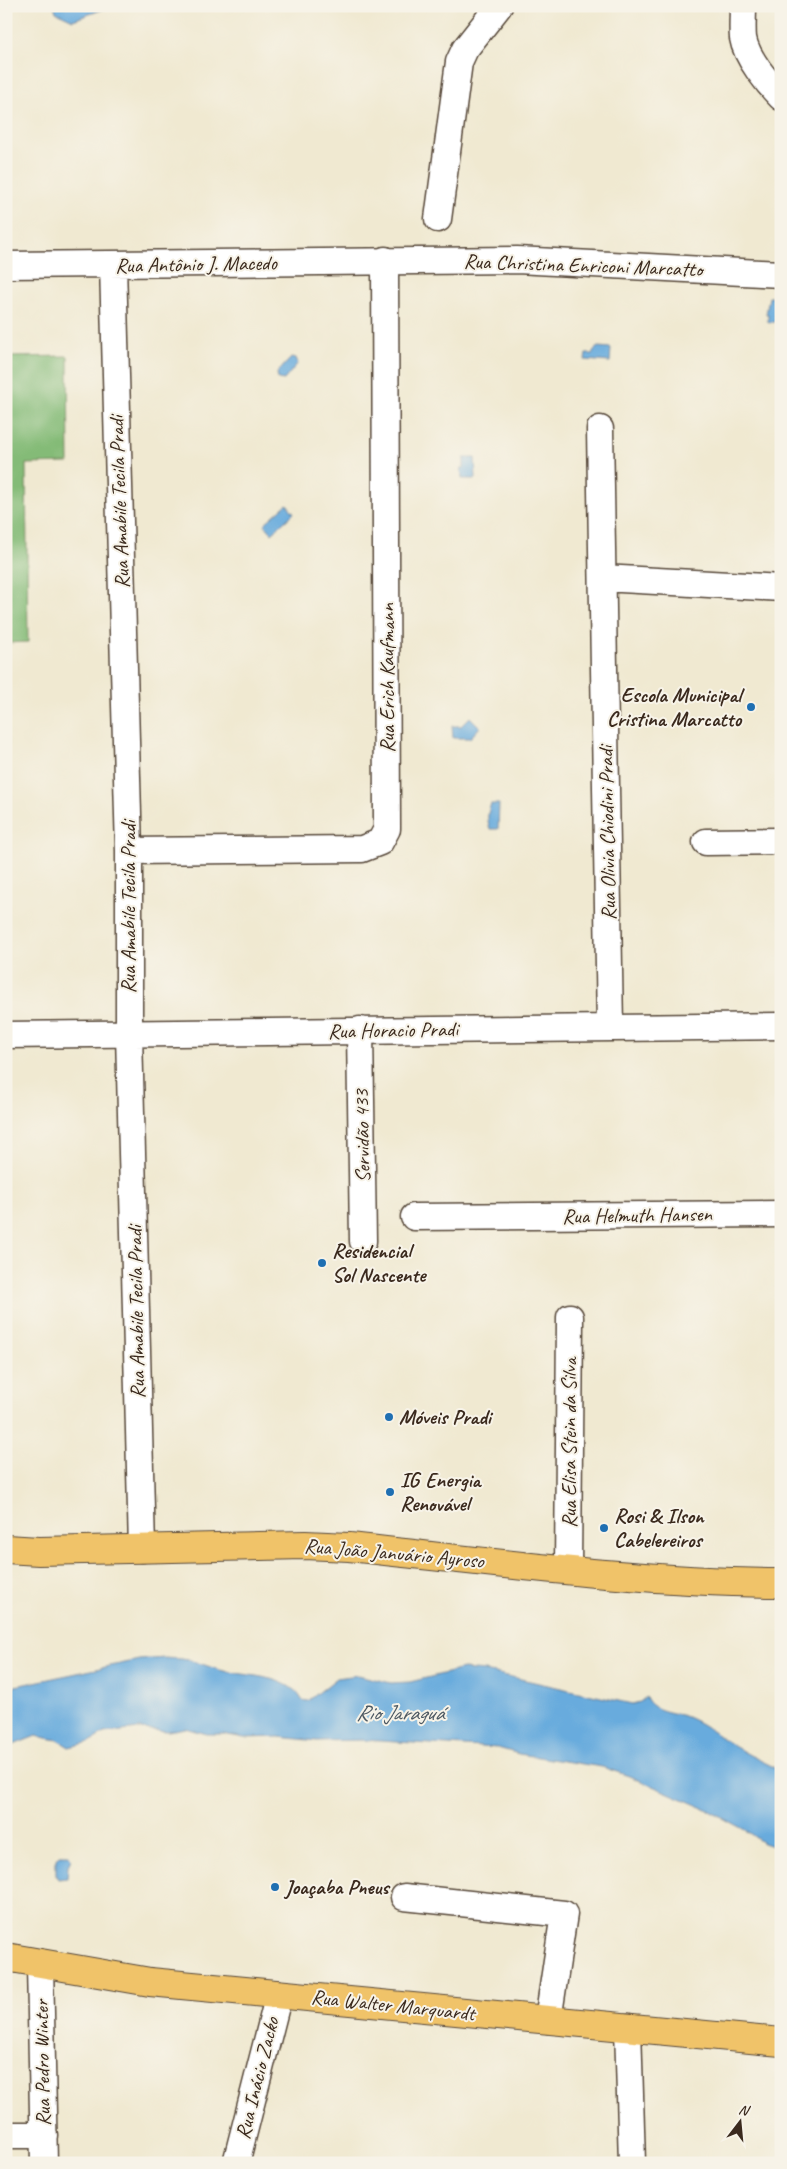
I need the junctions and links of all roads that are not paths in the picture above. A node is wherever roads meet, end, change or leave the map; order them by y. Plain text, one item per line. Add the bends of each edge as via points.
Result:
1 (499, 6) edge
2 (743, 6) edge
3 (781, 97) edge
4 (438, 219) dead end
5 (385, 260) junction
6 (6, 265) edge
7 (113, 265) junction
8 (781, 274) edge
9 (600, 429) dead end
10 (603, 578) junction
11 (781, 588) edge
12 (781, 841) edge
13 (706, 842) dead end
14 (129, 851) junction
15 (781, 1026) edge
16 (610, 1027) junction
17 (353, 1030) junction
18 (129, 1034) junction
19 (6, 1035) edge
20 (347, 1145) dead end
21 (781, 1214) edge
22 (414, 1217) dead end
23 (363, 1241) dead end
24 (570, 1317) dead end
25 (142, 1548) junction
26 (6, 1549) edge
27 (568, 1570) junction
28 (781, 1583) edge
29 (404, 1897) dead end
30 (6, 1957) edge
31 (40, 1964) junction
32 (279, 1994) junction
33 (548, 2020) junction
34 (628, 2027) junction
35 (781, 2042) edge
36 (6, 2135) edge
37 (44, 2135) junction
38 (44, 2163) edge
39 (236, 2163) edge
40 (632, 2163) edge

1 - 4 street via 465,49 459,62
2 - 3 street via 743,39 768,84
5 - 7 street, Rua Antônio J. Macedo
5 - 8 street, Rua Christina Enriconi Marcatto via 516,260
5 - 14 street, Rua Erich Kaufmann via 387,829 380,842 362,849
6 - 7 street, Rua Antônio J. Macedo
7 - 14 street, Rua Amabile Tecila Pradi
9 - 10 street, Rua Olivia Chiodini Pradi
10 - 11 street
10 - 16 street, Rua Olivia Chiodini Pradi
12 - 13 street
14 - 18 street, Rua Amabile Tecila Pradi
15 - 16 street, Rua Horacio Pradi
16 - 17 street, Rua Horacio Pradi
17 - 18 street, Rua Horacio Pradi
17 - 20 street
17 - 23 street, Servidão 433
18 - 19 street, Rua Horacio Pradi
18 - 25 street, Rua Amabile Tecila Pradi
21 - 22 street, Rua Helmuth Hansen
24 - 27 street, Rua Elisa Stein da Silva
25 - 26 main road, Rua João Januário Ayroso
25 - 27 main road, Rua João Januário Ayroso via 349,1547
27 - 28 main road, Rua João Januário Ayroso via 724,1583
29 - 33 street via 564,1914
30 - 31 main road, Rua Walter Marquardt
31 - 32 main road, Rua Walter Marquardt via 150,1982
31 - 37 street, Rua Pedro Winter
32 - 33 main road, Rua Walter Marquardt
32 - 39 street, Rua Inácio Zacko
33 - 34 main road, Rua Walter Marquardt
34 - 35 main road, Rua Walter Marquardt
34 - 40 street
36 - 37 street
37 - 38 street, Rua Pedro Winter

